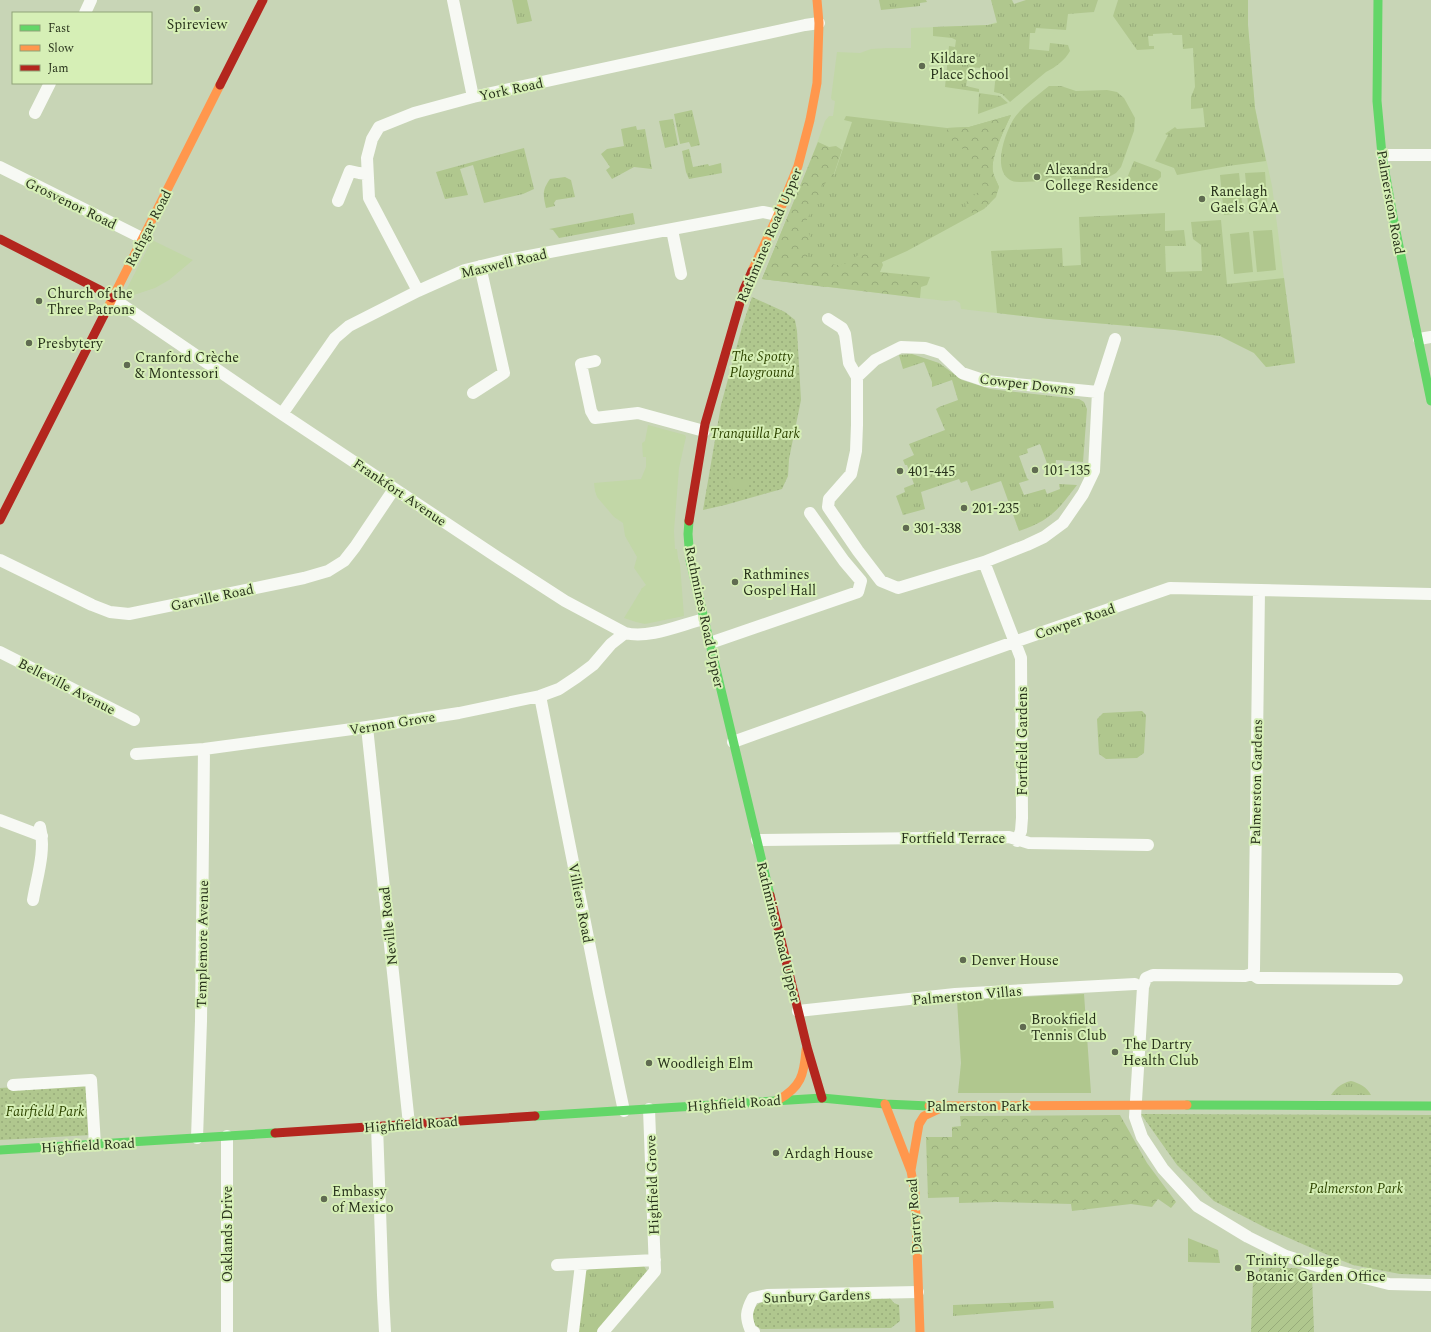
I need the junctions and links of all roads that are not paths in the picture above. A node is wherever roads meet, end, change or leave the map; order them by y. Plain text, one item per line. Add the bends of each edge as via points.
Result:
1 (91, 0) edge
2 (263, 0) edge
3 (452, 0) edge
4 (817, 0) edge
5 (1378, 0) edge
6 (85, 12) edge
7 (819, 23) junction
8 (50, 84) edge
9 (473, 97) junction
10 (35, 113) dead end
11 (1382, 155) junction
12 (1431, 155) edge
13 (0, 167) edge
14 (368, 174) junction
15 (338, 200) dead end
16 (778, 215) junction
17 (672, 230) junction
18 (142, 238) junction
19 (0, 239) edge
20 (480, 266) junction
21 (681, 274) dead end
22 (418, 291) junction
23 (112, 298) junction
24 (828, 319) dead end
25 (1431, 337) edge
26 (1115, 339) dead end
27 (1419, 339) junction
28 (595, 361) dead end
29 (857, 377) junction
30 (1098, 392) junction
31 (473, 393) dead end
32 (1431, 401) edge
33 (282, 414) junction
34 (704, 431) junction
35 (394, 489) junction
36 (810, 514) dead end
37 (0, 520) edge
38 (0, 560) edge
39 (984, 562) junction
40 (1259, 590) junction
41 (1431, 594) edge
42 (704, 619) junction
43 (625, 633) junction
44 (1014, 642) junction
45 (710, 643) junction
46 (0, 652) edge
47 (540, 696) junction
48 (134, 720) dead end
49 (367, 727) junction
50 (733, 742) junction
51 (204, 749) junction
52 (136, 754) dead end
53 (0, 820) edge
54 (757, 840) junction
55 (1017, 841) junction
56 (1148, 845) dead end
57 (33, 900) dead end
58 (1252, 974) junction
59 (1397, 979) dead end
60 (1135, 984) dead end
61 (798, 1011) junction
62 (807, 1047) junction
63 (13, 1085) dead end
64 (822, 1098) junction
65 (777, 1100) junction
66 (885, 1104) junction
67 (1135, 1106) junction
68 (1431, 1106) edge
69 (944, 1107) junction
70 (649, 1109) junction
71 (624, 1111) junction
72 (409, 1124) junction
73 (377, 1126) junction
74 (227, 1136) junction
75 (197, 1138) junction
76 (95, 1145) junction
77 (0, 1150) edge
78 (911, 1171) junction
79 (655, 1260) junction
80 (581, 1264) junction
81 (557, 1265) dead end
82 (1431, 1285) edge
83 (918, 1292) junction
84 (227, 1332) edge
85 (385, 1332) edge
86 (573, 1332) edge
87 (603, 1332) edge
88 (752, 1332) edge
89 (920, 1332) edge

1 - 6 street
2 - 18 main road, Rathgar Road
3 - 9 street
4 - 7 main road, Rathmines Road Upper
5 - 11 main road, Palmerston Road via 1377,101
7 - 9 street, York Road
7 - 16 main road, Rathmines Road Upper via 818,83 798,166
8 - 10 street
9 - 14 street, York Road via 414,113 379,127 372,139 367,158
11 - 12 street
11 - 27 main road, Palmerston Road
13 - 18 street, Grosvenor Road
14 - 15 street via 350,171
14 - 22 street, York Road via 369,198
16 - 17 street, Maxwell Road via 763,212
16 - 34 main road, Rathmines Road Upper via 744,287
17 - 20 street, Maxwell Road
17 - 21 street
18 - 23 main road, Rathgar Road
19 - 23 main road
20 - 22 street, Maxwell Road
20 - 31 street via 504,373
22 - 33 street, Maxwell Road via 349,326 335,338
23 - 33 street, Frankfort Avenue
23 - 37 main road, Rathgar Road
24 - 29 street via 842,328 849,363
25 - 27 street
26 - 30 street
27 - 32 main road, Palmerston Road
28 - 34 street via 581,364 590,411 595,418 638,413
29 - 30 street, Cowper Downs via 875,360 901,347 925,348 941,353 962,373 986,381
29 - 39 street via 856,451 851,474 828,499 828,507 858,551 881,581 898,588
30 - 39 street via 1094,471 1083,494 1063,523 1044,537
33 - 35 street, Frankfort Avenue
34 - 42 main road, Rathmines Road Upper via 688,534 690,560
35 - 38 street, Garville Road via 344,561 328,571 129,614 110,612 92,605
35 - 43 street, Frankfort Avenue via 565,601
36 - 45 street via 861,581 858,592
39 - 44 street
40 - 41 street, Cowper Road
40 - 44 street, Cowper Road via 1170,588
40 - 58 street, Palmerston Gardens
42 - 43 street, Frankfort Avenue via 650,634
42 - 45 main road, Rathmines Road Upper
43 - 47 street, Vernon Grove via 577,677 559,689
44 - 50 street, Cowper Road
44 - 55 street, Fortfield Gardens via 1021,658 1022,818
45 - 50 main road, Rathmines Road Upper
46 - 48 street, Belleville Avenue
47 - 49 street, Vernon Grove via 459,713
47 - 71 street, Villiers Road
49 - 51 street, Vernon Grove
49 - 72 street, Neville Road
50 - 54 main road, Rathmines Road Upper
51 - 52 street, Vernon Grove
51 - 75 street, Templemore Avenue
53 - 57 street via 41,832 40,858
54 - 55 street, Fortfield Terrace via 1009,837
54 - 61 main road, Rathmines Road Upper
55 - 56 street, Fortfield Terrace via 1029,844
58 - 59 street via 1258,978
58 - 67 street via 1153,975 1146,978 1143,987
60 - 61 street, Palmerston Villas via 954,994
61 - 62 main road, Rathmines Road Upper
62 - 64 main road, Rathmines Road Upper
62 - 65 main road via 799,1082 795,1089
63 - 76 street via 91,1080
64 - 65 main road, Highfield Road
64 - 66 main road, Palmerston Park
65 - 70 main road, Highfield Road
66 - 69 main road, Palmerston Park
66 - 78 main road, Dartry Road
67 - 68 main road, Palmerston Park
67 - 69 main road, Palmerston Park
67 - 82 street via 1135,1117 1142,1137 1163,1168 1197,1206 1223,1222 1286,1256 1321,1267 1390,1284
69 - 78 main road via 924,1116 919,1124
70 - 71 main road, Highfield Road
70 - 79 street, Highfield Grove
71 - 72 main road, Highfield Road
72 - 73 main road, Highfield Road
73 - 74 main road, Highfield Road
73 - 85 street
74 - 75 main road, Highfield Road
74 - 84 street, Oaklands Drive
75 - 76 main road, Highfield Road
76 - 77 main road, Highfield Road
78 - 83 main road, Dartry Road via 915,1193
79 - 80 street
79 - 87 street, Highfield Grove via 655,1271
80 - 81 street
80 - 86 street
83 - 88 street, Sunbury Gardens via 767,1295 753,1298 747,1309 747,1322
83 - 89 main road, Dartry Road

